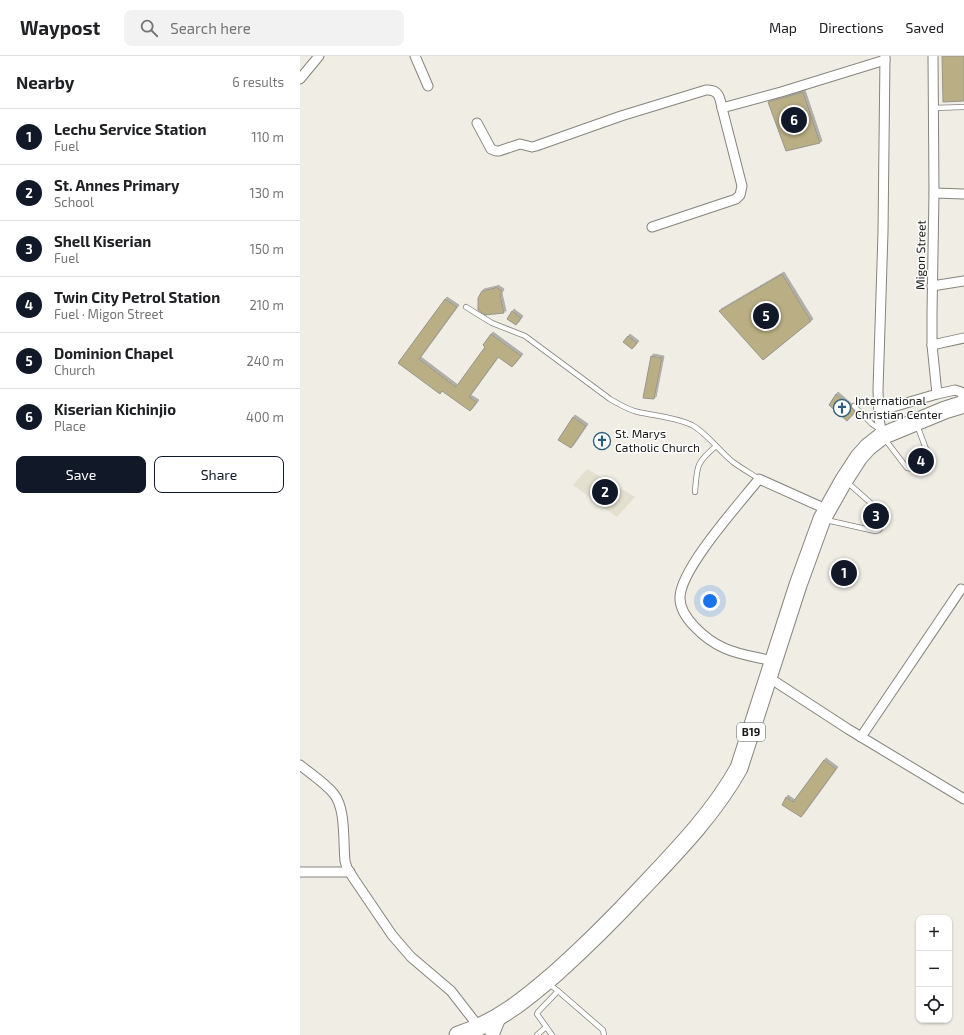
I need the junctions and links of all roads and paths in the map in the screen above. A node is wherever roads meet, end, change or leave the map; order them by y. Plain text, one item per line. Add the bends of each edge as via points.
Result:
1 (319, 56) edge
2 (415, 56) edge
3 (933, 56) edge
4 (885, 58) edge
5 (300, 79) edge
6 (428, 86) dead end
7 (964, 107) edge
8 (722, 108) junction
9 (933, 108) junction
10 (477, 123) dead end
11 (934, 193) junction
12 (964, 194) edge
13 (652, 227) dead end
14 (964, 281) edge
15 (932, 286) junction
16 (466, 307) dead end
17 (964, 338) edge
18 (932, 345) junction
19 (937, 394) junction
20 (964, 398) edge
21 (964, 404) edge
22 (854, 406) dead end
23 (879, 411) junction
24 (916, 422) junction
25 (881, 433) junction
26 (716, 446) junction
27 (759, 479) junction
28 (844, 480) junction
29 (696, 492) dead end
30 (824, 514) junction
31 (961, 589) dead end
32 (774, 661) junction
33 (768, 677) junction
34 (862, 737) junction
35 (300, 765) edge
36 (964, 799) edge
37 (300, 872) edge
38 (350, 872) junction
39 (552, 987) junction
40 (546, 1027) junction
41 (475, 1033) edge
42 (537, 1035) edge
43 (552, 1035) edge
44 (604, 1035) edge

1 - 5 street
2 - 6 street
3 - 9 street, Migon Street
4 - 8 street via 781,92
4 - 23 street
7 - 9 lane
8 - 10 street via 718,92 706,90 536,146 521,143 496,151 491,149
8 - 13 street via 742,186 740,195 736,199
9 - 11 street, Migon Street
11 - 12 street
11 - 15 street, Migon Street
14 - 15 street
15 - 18 street, Migon Street
16 - 26 lane via 492,323 525,336 625,408 671,418 692,426 706,434
17 - 18 street
18 - 19 street, Migon Street
19 - 20 street via 957,390
19 - 23 street
21 - 24 highway, B19
22 - 25 lane
23 - 25 street
24 - 25 highway, B19
24 - 25 lane via 929,457 926,464 914,469 907,468
25 - 28 highway, B19 via 859,457
26 - 27 lane
26 - 29 lane via 697,467
27 - 30 street
27 - 32 street via 703,549 685,578 680,597 689,621 706,636 723,647
28 - 30 highway, B19
28 - 30 lane via 882,513 884,517 879,530 875,532
30 - 32 highway, B19
31 - 34 street
32 - 33 highway, B19
33 - 34 street
33 - 39 highway, B19 via 739,768 728,787 681,847
34 - 36 street
35 - 38 street via 329,788 339,802 345,861
37 - 38 street
38 - 41 street via 392,935 411,957 451,991
39 - 40 lane via 538,1012
39 - 41 highway, B19
39 - 44 lane via 603,1030
40 - 42 lane
40 - 43 lane

